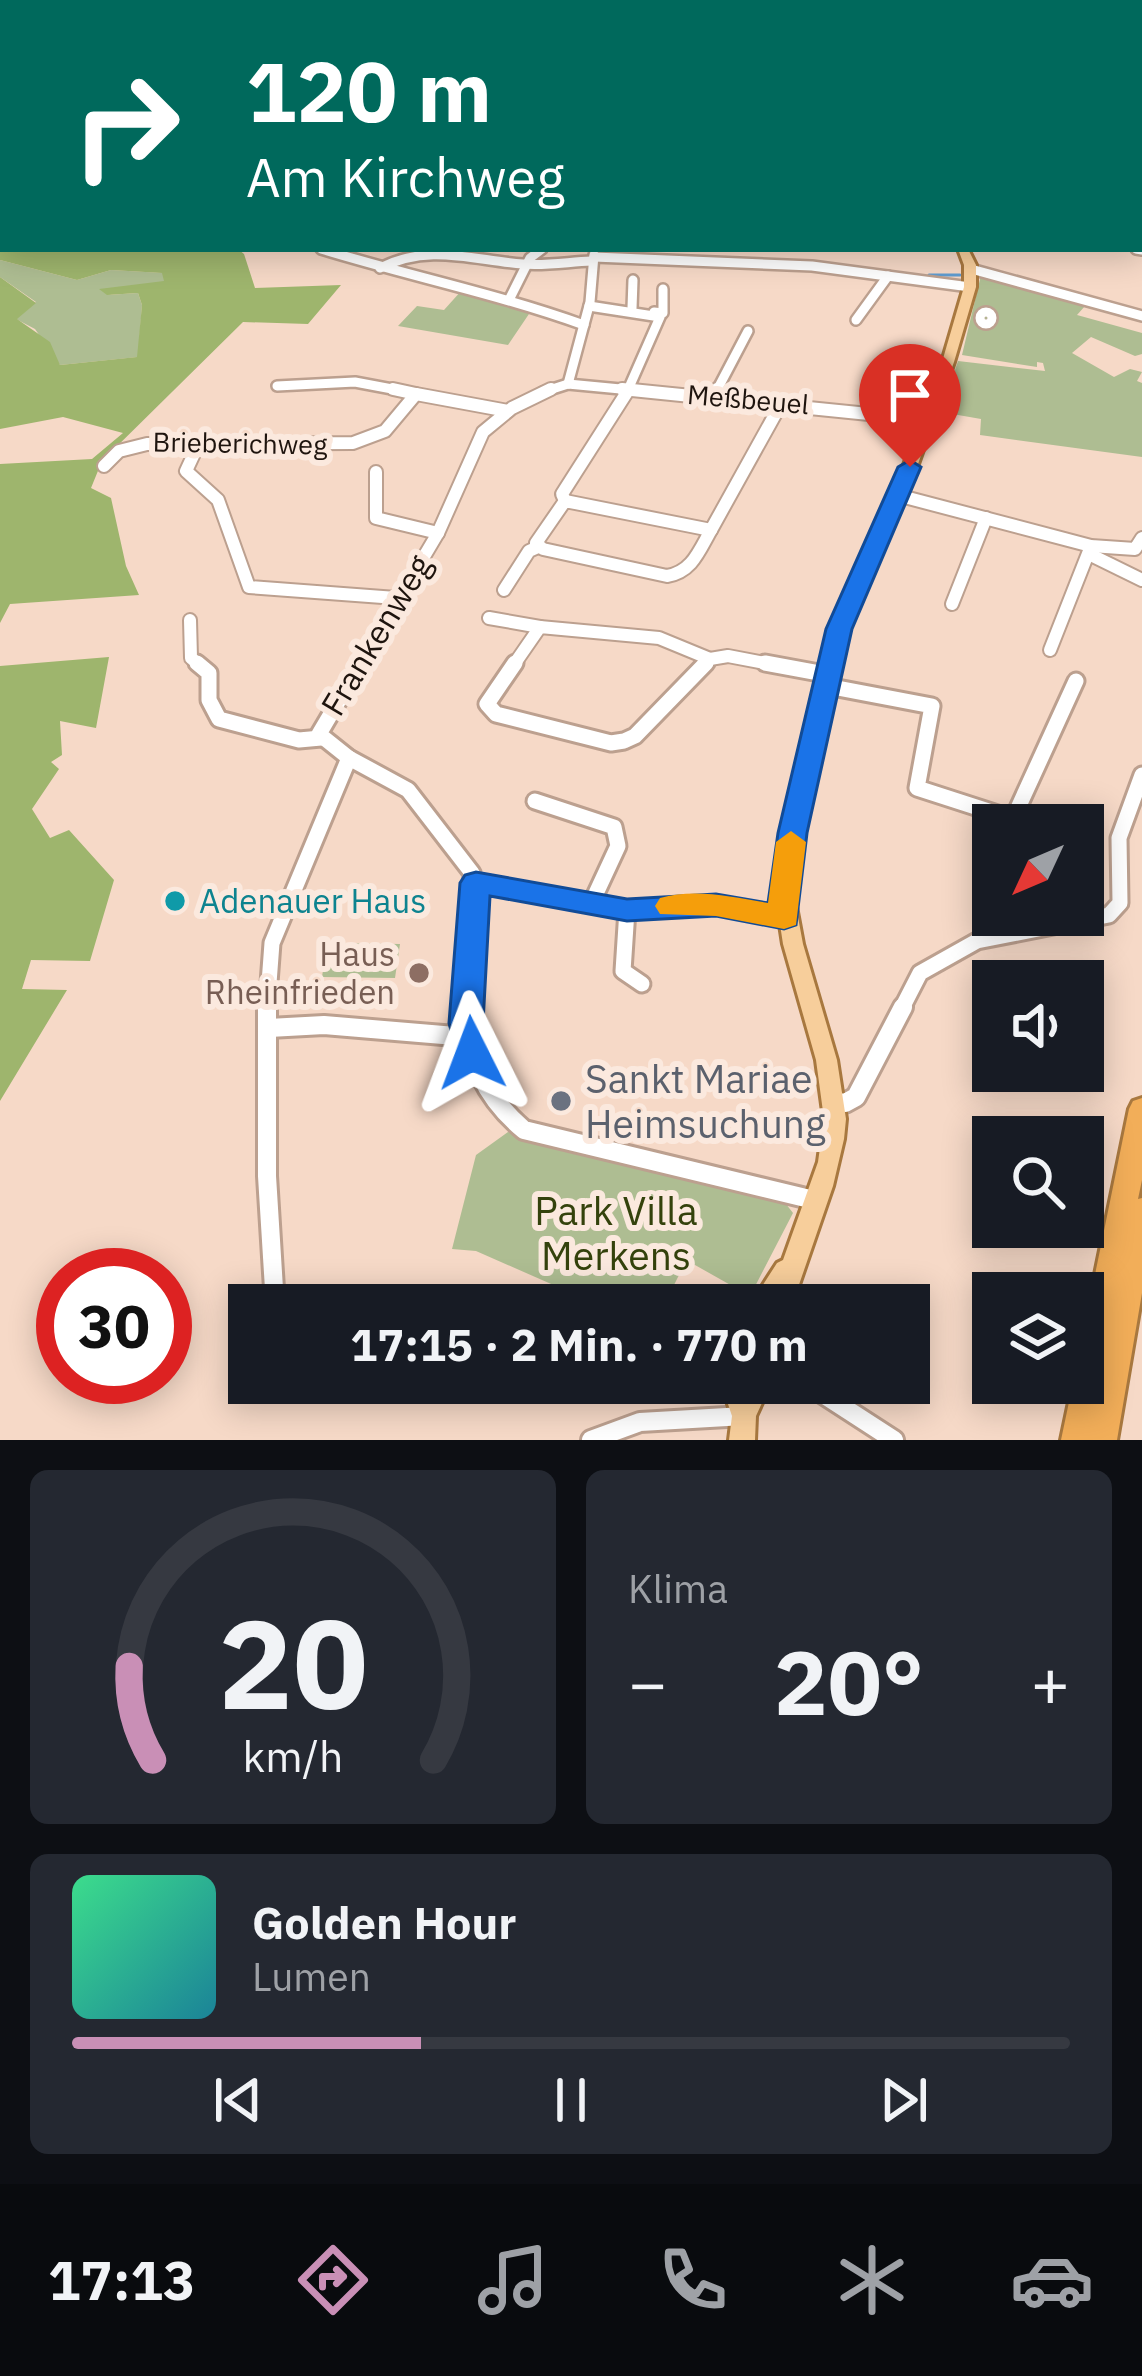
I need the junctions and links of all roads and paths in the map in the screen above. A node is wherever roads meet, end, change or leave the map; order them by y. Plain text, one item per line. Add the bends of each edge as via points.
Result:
1 (330, 252) edge
2 (480, 252) edge
3 (539, 252) edge
4 (764, 252) edge
5 (964, 252) edge
6 (461, 254) junction
7 (683, 255) edge
8 (593, 256) edge
9 (526, 264) junction
10 (761, 264) junction
11 (380, 268) junction
12 (971, 269) junction
13 (888, 276) junction
14 (633, 280) dead end
15 (431, 283) junction
16 (970, 287) junction
17 (663, 289) dead end
18 (511, 298) junction
19 (589, 304) junction
20 (632, 308) junction
21 (1141, 314) edge
22 (856, 320) dead end
23 (584, 325) junction
24 (748, 331) dead end
25 (568, 384) junction
26 (277, 386) dead end
27 (629, 390) junction
28 (416, 394) junction
29 (714, 396) junction
30 (782, 402) junction
31 (508, 411) junction
32 (928, 420) junction
33 (199, 443) junction
34 (104, 466) dead end
35 (376, 472) dead end
36 (897, 495) junction
37 (565, 501) junction
38 (986, 518) junction
39 (711, 530) junction
40 (438, 533) junction
41 (1142, 538) edge
42 (538, 547) junction
43 (1090, 550) junction
44 (1142, 580) edge
45 (504, 590) dead end
46 (396, 598) junction
47 (952, 604) dead end
48 (490, 618) dead end
49 (190, 620) dead end
50 (540, 627) junction
51 (1050, 650) dead end
52 (710, 659) junction
53 (829, 680) junction
54 (1076, 681) dead end
55 (321, 738) junction
56 (349, 758) junction
57 (1142, 775) edge
58 (535, 801) dead end
59 (476, 883) junction
60 (592, 902) junction
61 (627, 910) junction
62 (784, 917) junction
63 (642, 984) dead end
64 (269, 1028) junction
65 (467, 1036) junction
66 (834, 1101) junction
67 (1142, 1109) edge
68 (814, 1200) junction
69 (1142, 1210) edge
70 (792, 1259) junction
71 (274, 1284) edge
72 (776, 1284) edge
73 (785, 1284) edge
74 (839, 1404) edge
75 (743, 1428) edge
76 (591, 1440) edge
77 (895, 1440) edge
78 (1077, 1440) edge
79 (1101, 1440) edge

1 - 11 street
2 - 6 street
2 - 9 street
3 - 9 street
4 - 10 street
5 - 12 main road
6 - 11 street via 413,252
6 - 15 street
7 - 8 street
7 - 10 street
8 - 9 street
8 - 19 street
9 - 18 street
10 - 13 street
11 - 15 street
12 - 16 main road
12 - 21 street
13 - 16 street
13 - 22 street
14 - 20 street
15 - 18 street
16 - 32 main road
17 - 20 street via 663,313
18 - 23 street
19 - 20 street
19 - 23 street
19 - 27 street via 660,317
23 - 25 street
24 - 29 street
25 - 27 street, Meßbeuel
25 - 31 street, Frankenweg
26 - 28 street via 355,382
27 - 29 street, Meßbeuel
27 - 37 street via 562,494
28 - 31 street
28 - 33 street, Brieberichweg via 382,435 362,442
29 - 30 street, Meßbeuel
30 - 32 street, Meßbeuel
30 - 39 street
31 - 40 street, Frankenweg via 477,444
32 - 36 main road
33 - 34 street, Brieberichweg via 133,443
33 - 46 street via 186,471 218,500 249,587
35 - 40 street via 376,518
36 - 38 street
36 - 53 main road via 839,629
37 - 39 street
37 - 42 street
38 - 43 street
38 - 47 street
39 - 42 street via 692,564 667,576
40 - 46 street, Frankenweg
41 - 43 street via 1128,550
42 - 45 street
43 - 44 street
43 - 51 street
46 - 55 street, Frankenweg
48 - 50 street
49 - 55 street via 191,658 208,673 208,700 219,719
50 - 52 street via 659,638
50 - 52 street via 489,710 611,743 634,736
52 - 53 street via 728,656
53 - 54 street via 932,706 916,788 1013,819
53 - 62 main road via 792,833
55 - 56 street, Frankenweg
56 - 59 street, Frankenweg via 408,790
56 - 64 street via 272,943 263,1013
57 - 66 street via 1119,838 1120,903 1097,920 977,941 920,973 856,1097
58 - 60 street via 614,827 618,846
59 - 60 street
59 - 65 street
60 - 61 street
61 - 62 street via 716,905
61 - 63 street via 623,971
62 - 66 main road
64 - 65 street
64 - 71 street
65 - 68 street via 494,1100 524,1130
66 - 68 main road via 832,1147
67 - 78 highway
68 - 70 main road
69 - 79 highway
70 - 72 main road
70 - 73 main road
74 - 77 street
75 - 76 street via 640,1422

